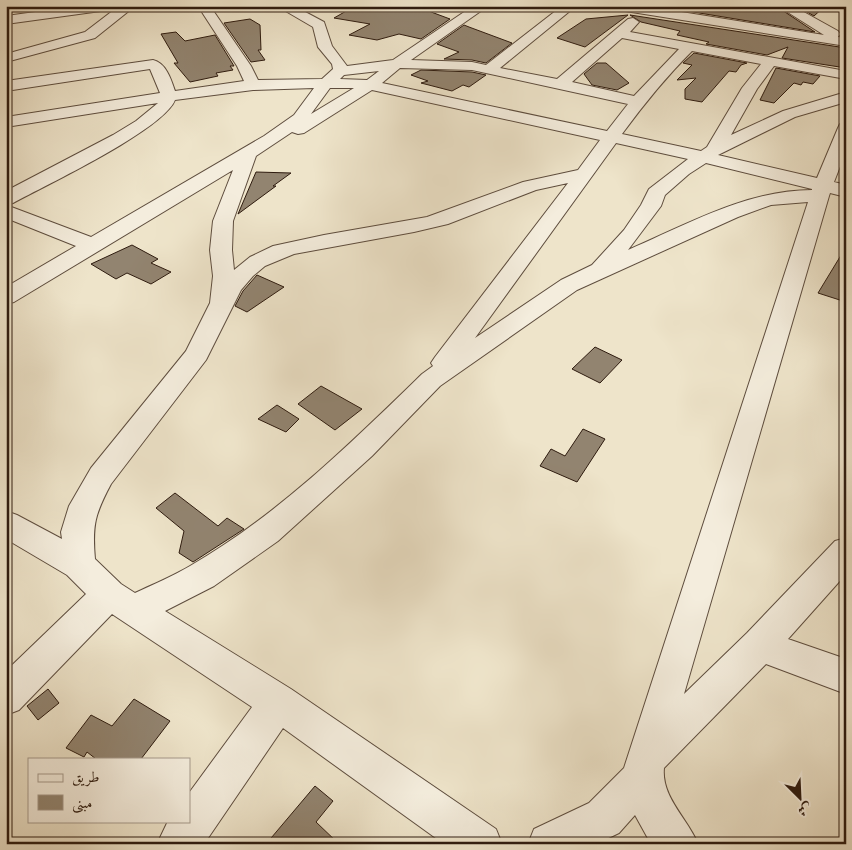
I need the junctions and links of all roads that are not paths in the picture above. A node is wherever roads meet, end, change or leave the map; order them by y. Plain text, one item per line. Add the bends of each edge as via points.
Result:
1 (108, 6) edge
2 (128, 6) edge
3 (204, 6) edge
4 (283, 6) edge
5 (456, 6) edge
6 (570, 6) edge
7 (619, 6) edge
8 (784, 6) edge
9 (479, 8) edge
10 (646, 8) edge
11 (50, 14) junction
12 (6, 20) edge
13 (620, 34) junction
14 (846, 41) edge
15 (60, 44) junction
16 (690, 46) junction
17 (6, 58) edge
18 (770, 62) junction
19 (398, 64) junction
20 (345, 70) junction
21 (488, 70) junction
22 (846, 75) edge
23 (67, 77) junction
24 (372, 83) junction
25 (325, 84) junction
26 (560, 84) junction
27 (253, 85) junction
28 (6, 86) edge
29 (168, 96) junction
30 (846, 97) edge
31 (638, 101) junction
32 (6, 122) edge
33 (844, 135) edge
34 (611, 137) junction
35 (270, 140) junction
36 (248, 154) junction
37 (709, 154) junction
38 (585, 174) junction
39 (833, 182) edge
40 (6, 199) edge
41 (6, 211) edge
42 (92, 245) junction
43 (598, 271) junction
44 (6, 297) edge
45 (222, 303) junction
46 (431, 380) junction
47 (6, 524) edge
48 (846, 552) edge
49 (79, 565) junction
50 (121, 602) junction
51 (760, 645) junction
52 (846, 677) edge
53 (6, 697) edge
54 (278, 702) junction
55 (644, 769) junction
56 (178, 844) edge
57 (481, 844) edge
58 (549, 844) edge
59 (677, 844) edge

1 - 11 street
2 - 15 street via 100,30
3 - 27 street
4 - 20 street via 319,25 326,47
5 - 9 street
6 - 21 street
7 - 10 street
8 - 14 street
9 - 19 street
10 - 13 street
10 - 14 street
11 - 12 street
11 - 15 street
13 - 16 street
13 - 26 street
15 - 17 street
15 - 23 street
16 - 18 street
16 - 31 street
18 - 22 street
18 - 37 street
19 - 20 street
19 - 21 street
19 - 24 street
20 - 24 street
20 - 25 street
20 - 27 street
21 - 26 street
23 - 28 street
23 - 29 street via 153,64
24 - 25 street
24 - 34 street
24 - 35 street via 306,124
25 - 27 street
25 - 35 street via 300,118
26 - 31 street
27 - 29 street
29 - 32 street
29 - 40 street via 163,107 131,131
30 - 37 street via 789,114
31 - 34 street
33 - 39 street
34 - 37 street
34 - 38 street
35 - 36 street
36 - 42 street
36 - 45 street via 223,221
37 - 39 street
37 - 43 street via 683,170 656,193 631,234
38 - 45 street via 522,189 429,223 327,240 267,256 244,271
38 - 46 street
39 - 43 street via 796,196 768,200 731,213
39 - 55 street
41 - 42 street
42 - 44 street
43 - 46 street via 569,285
45 - 49 street via 198,354 101,476 84,506 77,532
46 - 50 street via 362,449 267,532 202,576
47 - 49 street
48 - 51 street
49 - 50 street
50 - 53 street
50 - 54 street
51 - 52 street
51 - 55 street
54 - 56 street
54 - 57 street
55 - 58 street via 604,818
55 - 59 street via 651,803

